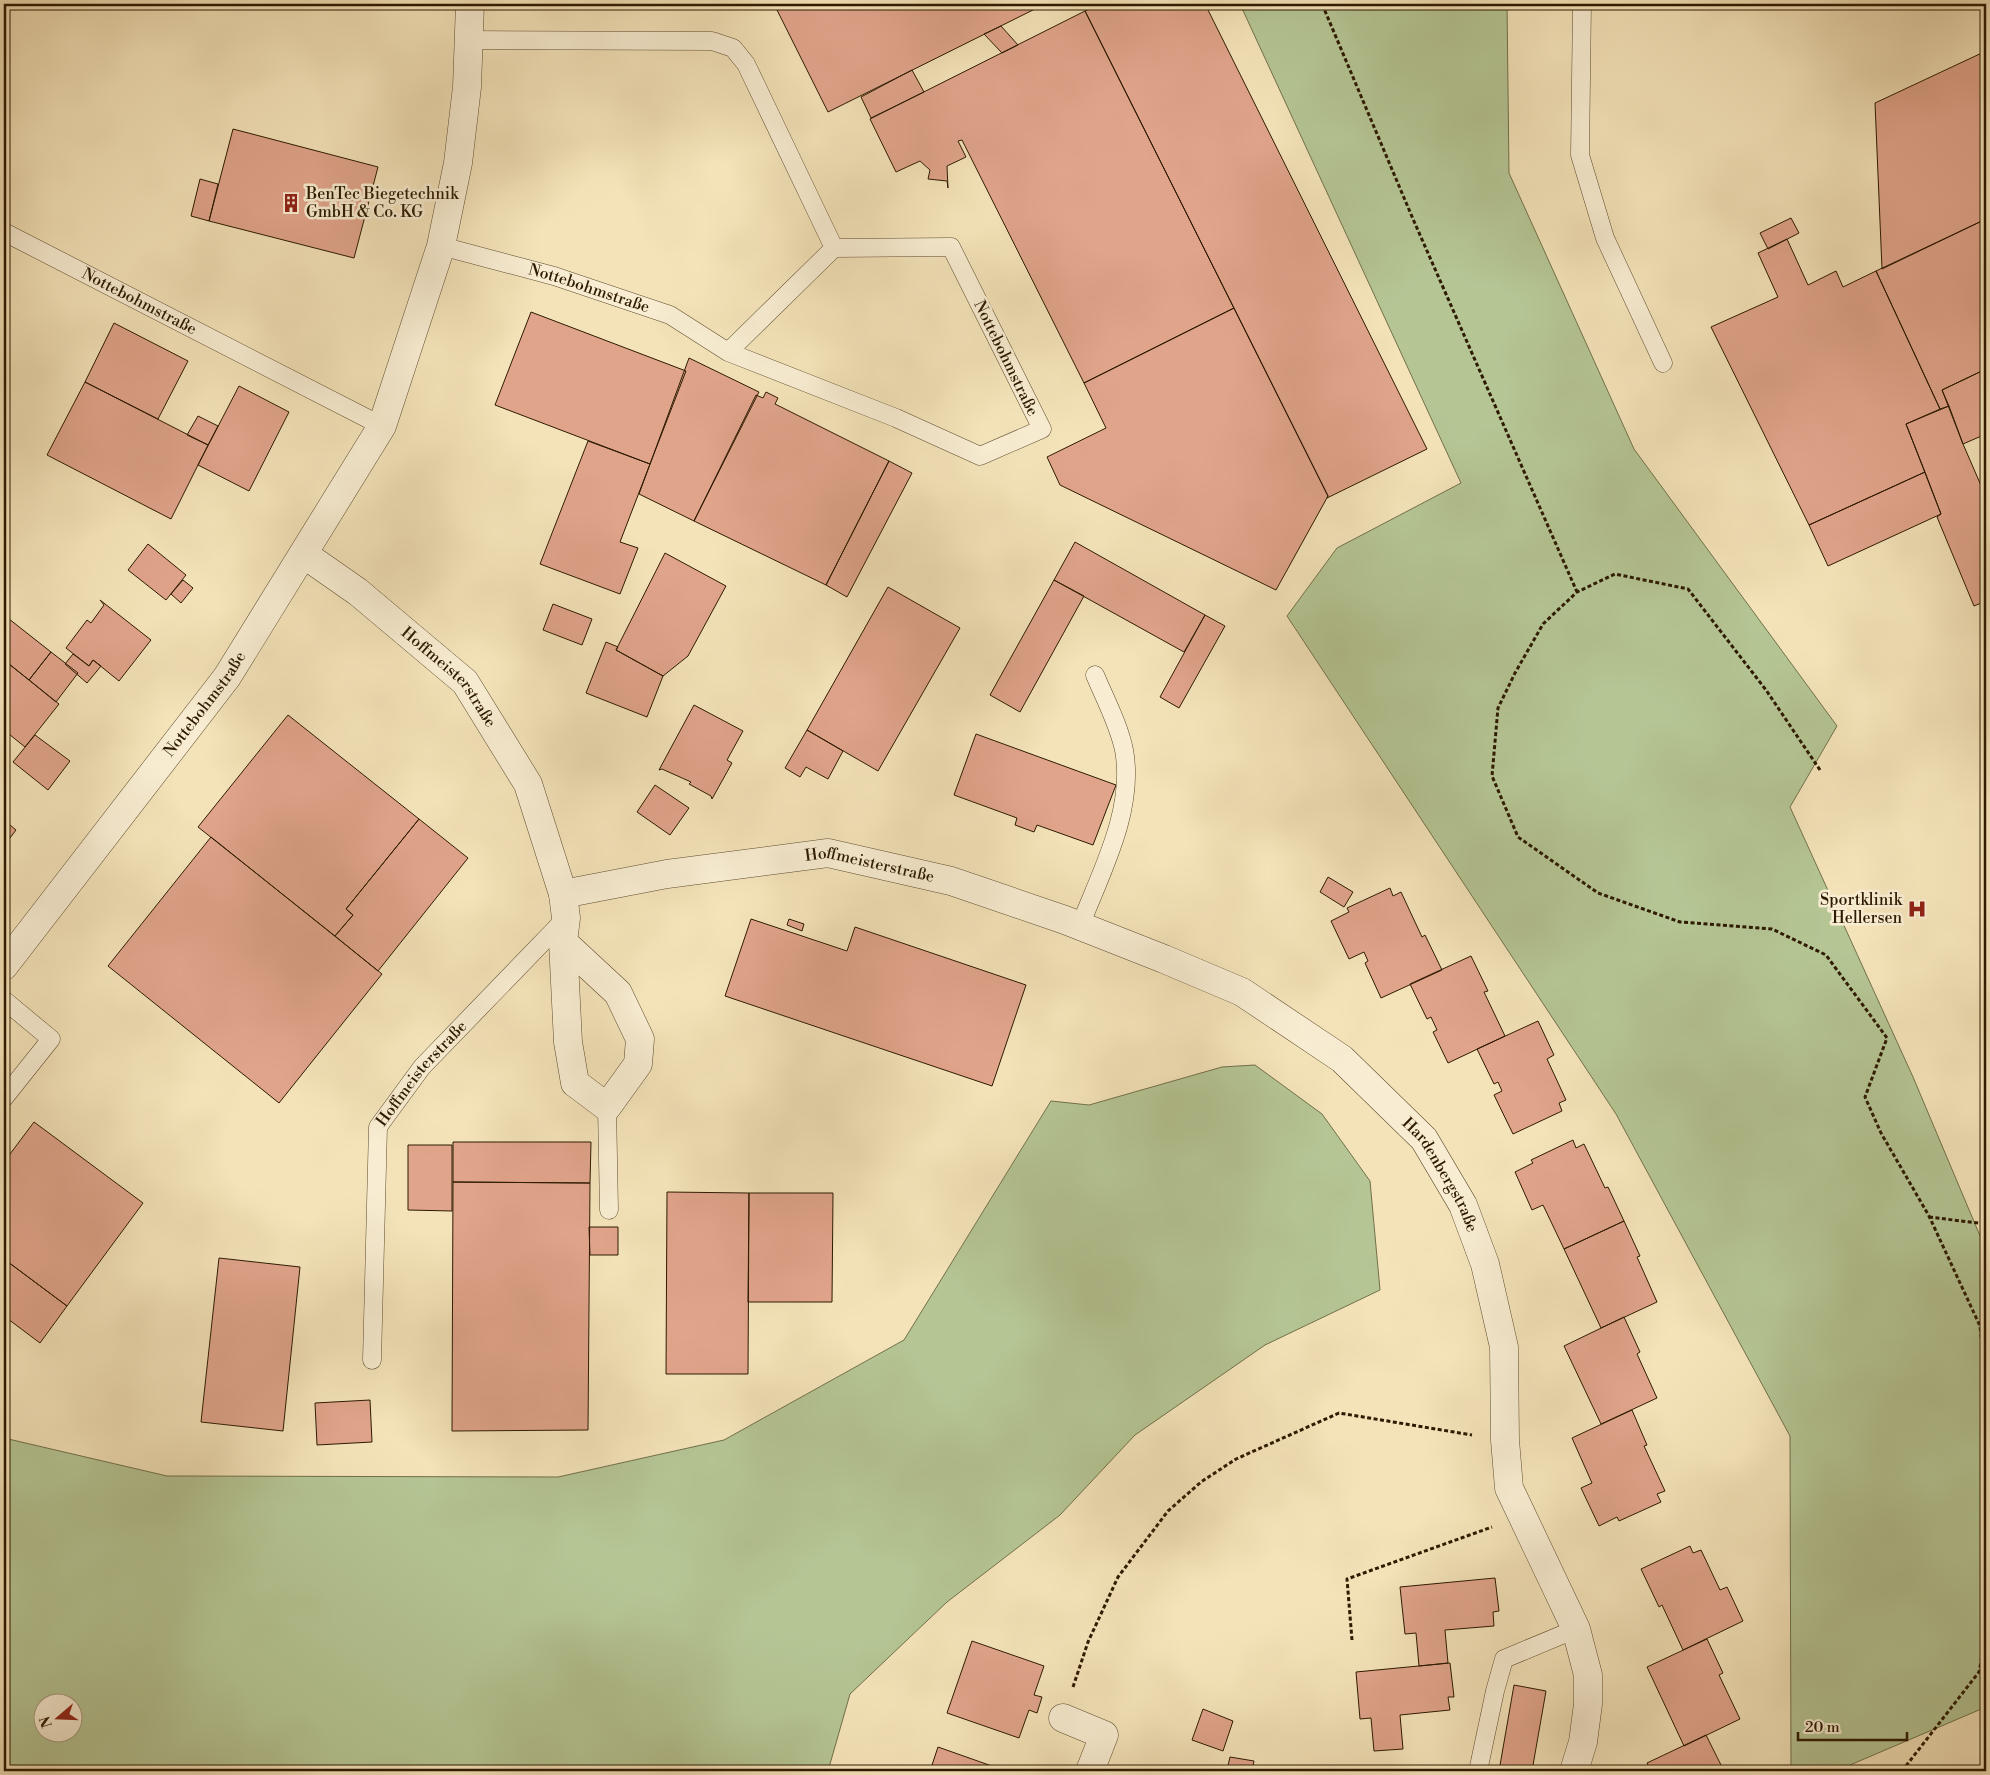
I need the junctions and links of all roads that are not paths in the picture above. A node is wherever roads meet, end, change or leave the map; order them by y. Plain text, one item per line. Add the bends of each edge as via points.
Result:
1 (470, 4) edge
2 (1582, 4) edge
3 (468, 40) junction
4 (4, 232) edge
5 (441, 246) junction
6 (834, 248) junction
7 (728, 352) junction
8 (1662, 363) dead end
9 (382, 426) junction
10 (305, 555) junction
11 (1096, 675) dead end
12 (564, 918) junction
13 (1080, 926) junction
14 (1164, 959) joint
15 (4, 966) edge
16 (4, 1000) edge
17 (4, 1098) edge
18 (607, 1107) junction
19 (609, 1210) dead end
20 (372, 1360) dead end
21 (1576, 1629) junction
22 (1063, 1718) road end
23 (1090, 1771) edge
24 (1478, 1771) edge
25 (1574, 1771) edge

1 - 3 street, Nottebohmstraße
2 - 8 lane via 1580,155 1604,238
3 - 5 street, Nottebohmstraße via 467,87 458,163
3 - 6 lane via 712,41 733,48 746,64
4 - 9 lane, Nottebohmstraße
5 - 7 lane, Nottebohmstraße via 554,276 670,315
5 - 9 street, Nottebohmstraße
6 - 7 lane
6 - 7 lane, Nottebohmstraße via 951,246 1042,430 980,456 896,418
9 - 10 street, Nottebohmstraße
10 - 12 street, Hoffmeisterstraße via 358,592 465,682 528,784
10 - 15 street, Nottebohmstraße via 227,677
11 - 13 lane via 1124,749 1127,783 1117,828
12 - 13 street, Hoffmeisterstraße via 666,874 828,852 951,882
12 - 18 street, Hoffmeisterstraße via 568,1042 575,1083
12 - 18 street, Hoffmeisterstraße via 618,993 640,1039 638,1064
12 - 20 lane, Hoffmeisterstraße via 422,1067 378,1126
13 - 14 street, Hoffmeisterstraße
14 - 21 street, Hardenbergstraße via 1242,992 1342,1059 1424,1139 1462,1205 1485,1264 1504,1347 1509,1488
16 - 17 lane via 51,1039
18 - 19 lane
21 - 24 lane via 1504,1659 1494,1690
21 - 25 street, Hardenbergstraße via 1588,1675 1588,1704 1583,1742
22 - 23 street via 1104,1735

